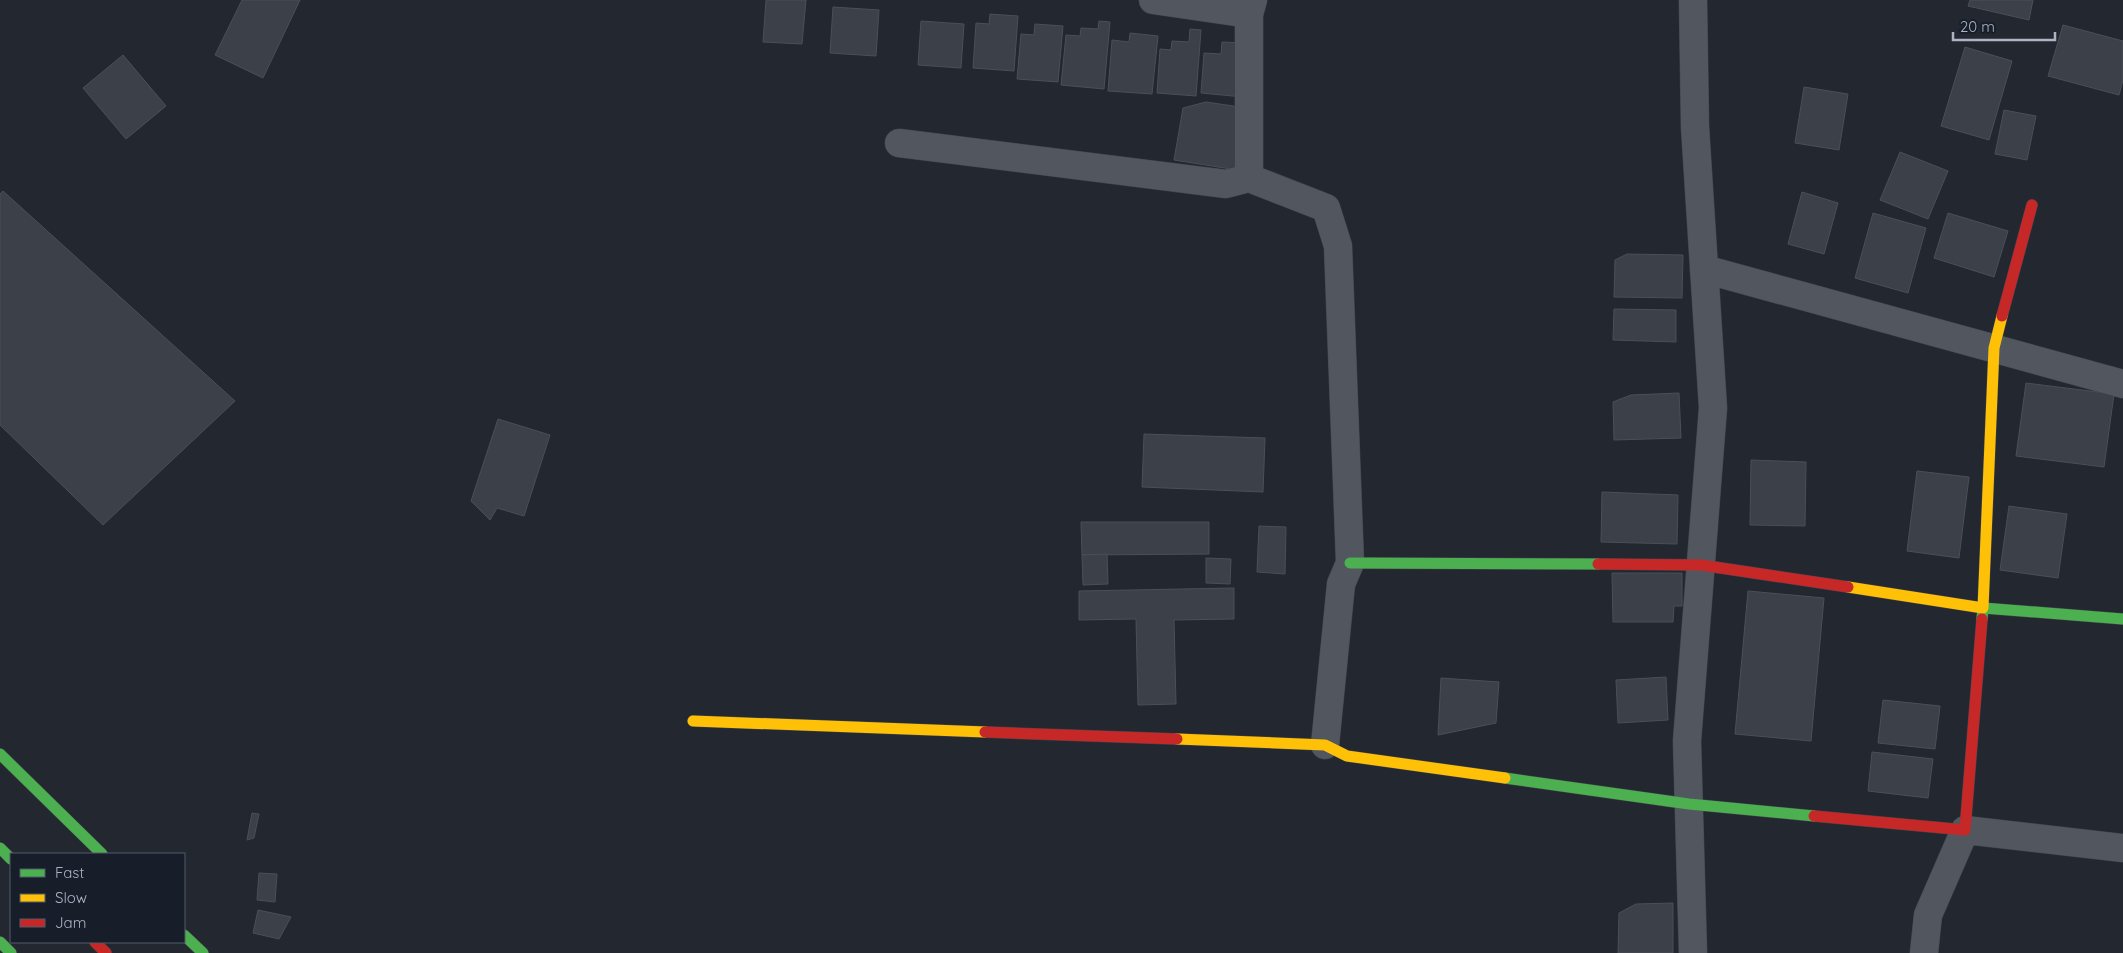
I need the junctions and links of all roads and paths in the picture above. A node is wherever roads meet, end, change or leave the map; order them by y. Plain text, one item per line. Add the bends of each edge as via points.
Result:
1 (1153, 0) edge
2 (1693, 0) edge
3 (1251, 7) edge
4 (899, 143) dead end
5 (1249, 178) junction
6 (2032, 205) dead end
7 (1704, 269) junction
8 (1994, 348) junction
9 (2123, 384) edge
10 (1350, 564) junction
11 (1701, 565) junction
12 (1983, 608) junction
13 (2123, 619) edge
14 (693, 721) dead end
15 (1325, 745) junction
16 (0, 754) edge
17 (1689, 804) junction
18 (1964, 830) junction
19 (0, 848) edge
20 (2123, 848) edge
21 (101, 853) edge
22 (10, 858) edge
23 (185, 935) edge
24 (0, 942) edge
25 (96, 943) edge
26 (11, 953) edge
27 (106, 953) edge
28 (203, 953) edge
29 (1693, 953) edge
30 (1924, 953) edge

1 - 3 street
2 - 7 street via 1695,127
3 - 5 street
4 - 5 street via 1226,184
5 - 10 street via 1326,208 1338,246
6 - 8 main road
7 - 8 street
7 - 11 street via 1713,408
8 - 9 street
8 - 12 main road
10 - 11 main road
10 - 15 street via 1341,584
11 - 12 main road
11 - 17 street via 1688,741
12 - 13 main road
12 - 18 main road
14 - 15 main road
15 - 17 main road via 1347,756
16 - 21 main road
17 - 18 main road
17 - 29 street
18 - 20 street
18 - 30 street via 1928,915
19 - 22 main road
23 - 28 main road
24 - 26 main road
25 - 27 main road

